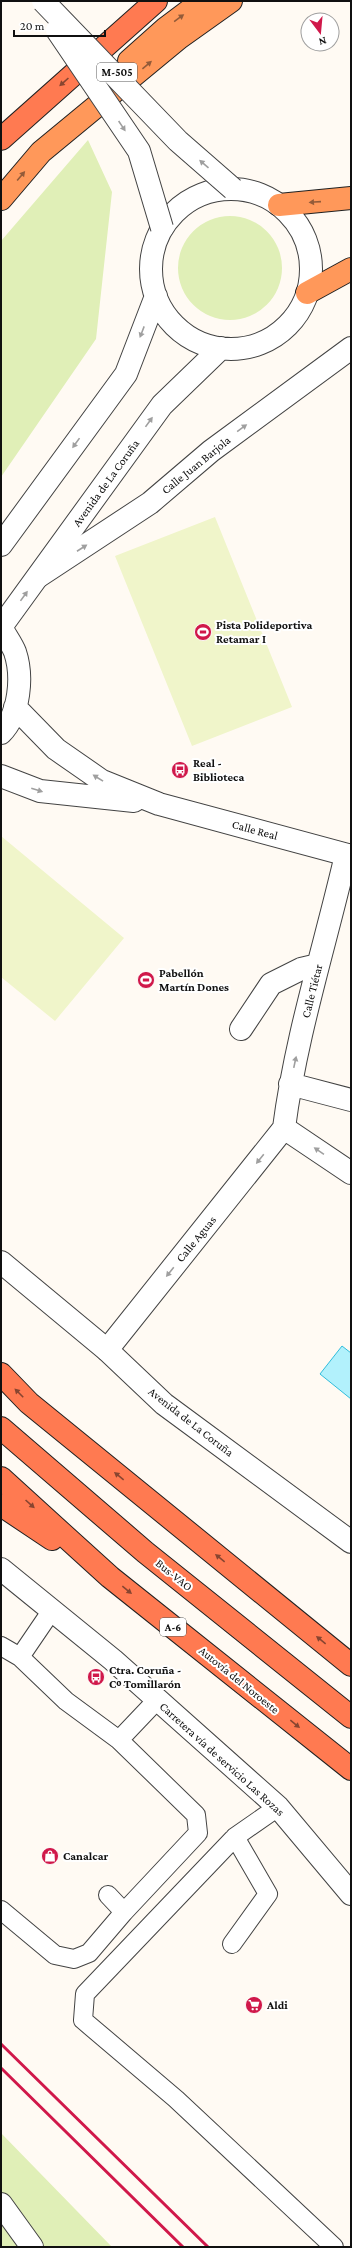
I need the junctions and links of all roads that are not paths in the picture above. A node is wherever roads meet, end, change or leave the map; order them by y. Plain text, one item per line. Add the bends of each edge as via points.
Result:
1 (37, 1) edge
2 (43, 1) edge
3 (156, 1) edge
4 (202, 1) edge
5 (231, 1) edge
6 (1, 139) edge
7 (41, 152) junction
8 (233, 189) junction
9 (351, 198) edge
10 (1, 200) edge
11 (279, 205) junction
12 (162, 228) junction
13 (351, 269) edge
14 (307, 293) junction
15 (156, 296) junction
16 (221, 348) junction
17 (351, 348) edge
18 (1, 545) edge
19 (38, 577) junction
20 (1, 627) edge
21 (15, 707) junction
22 (1, 733) edge
23 (1, 776) edge
24 (159, 804) junction
25 (348, 856) edge
26 (318, 965) junction
27 (241, 1029) dead end
28 (290, 1084) junction
29 (351, 1100) edge
30 (284, 1128) junction
31 (351, 1173) edge
32 (1, 1262) edge
33 (107, 1350) junction
34 (1, 1374) edge
35 (1, 1428) edge
36 (1, 1478) edge
37 (1, 1505) edge
38 (351, 1542) edge
39 (3, 1572) edge
40 (110, 1577) junction
41 (52, 1610) junction
42 (1, 1646) edge
43 (20, 1657) junction
44 (351, 1665) edge
45 (157, 1700) junction
46 (351, 1717) edge
47 (119, 1740) junction
48 (351, 1769) edge
49 (278, 1807) junction
50 (235, 1837) junction
51 (108, 1894) dead end
52 (351, 1894) edge
53 (1, 1910) edge
54 (124, 1912) junction
55 (232, 1944) dead end
56 (1, 2204) edge
57 (32, 2247) edge
58 (334, 2247) edge

1 -> 12 street, bridge via 139,151
8 -> 2 street, bridge via 178,141
3 -> 6 highway
7 -> 4 highway, M-505 via 93,94 166,28
7 -> 5 highway via 179,38
10 -> 7 highway, M-505
8 - 11 street via 265,196
8 - 12 street via 212,191 192,199 175,212
9 -> 11 highway
11 - 14 street via 293,218 304,235 310,254 311,274
12 - 15 street via 151,262 151,279
13 - 14 highway
14 - 16 street via 298,313 283,330 264,342 243,348
15 - 16 street via 174,325 204,344
15 -> 18 street via 126,374
19 -> 16 street, Avenida de La Coruña via 162,405
19 -> 17 street, Calle Juan Barjola via 150,503 211,451
20 -> 19 street, Avenida de La Coruña
20 - 21 street via 15,652 20,680
21 - 22 street
24 -> 21 street, Calle Real via 102,780 56,749
23 -> 24 street, Calle Real via 40,792
24 - 25 street, Calle Real
25 - 26 street, Calle Tiétar
26 - 27 street via 301,969 271,984
28 -> 26 street, Calle Tiétar
28 - 29 street
28 - 30 street, Calle Tiétar
31 -> 30 street
30 -> 33 street, Calle Aguas
32 - 33 street, Avenida de La Coruña
33 - 38 street, Avenida de La Coruña via 164,1404
44 -> 34 highway via 29,1403
35 - 46 highway, Bus-VAO via 145,1552
36 -> 40 highway, Autovía del Noroeste / A-6
37 - 40 highway
39 - 41 street, Carretera vía de servicio Las Rozas
40 -> 48 highway, Autovía del Noroeste / A-6
41 - 43 lane
41 - 45 street, Carretera vía de servicio Las Rozas
42 - 43 lane
43 - 47 lane via 66,1701
45 - 47 lane
45 - 49 street, Carretera vía de servicio Las Rozas
47 - 54 lane via 196,1815 198,1833
49 - 50 lane
49 - 52 street, Carretera vía de servicio Las Rozas
50 - 55 lane via 268,1894
50 - 58 lane via 85,1994 84,2020 176,2099
51 - 54 lane
53 - 54 lane via 55,1955 74,1959 89,1954
56 - 57 street

